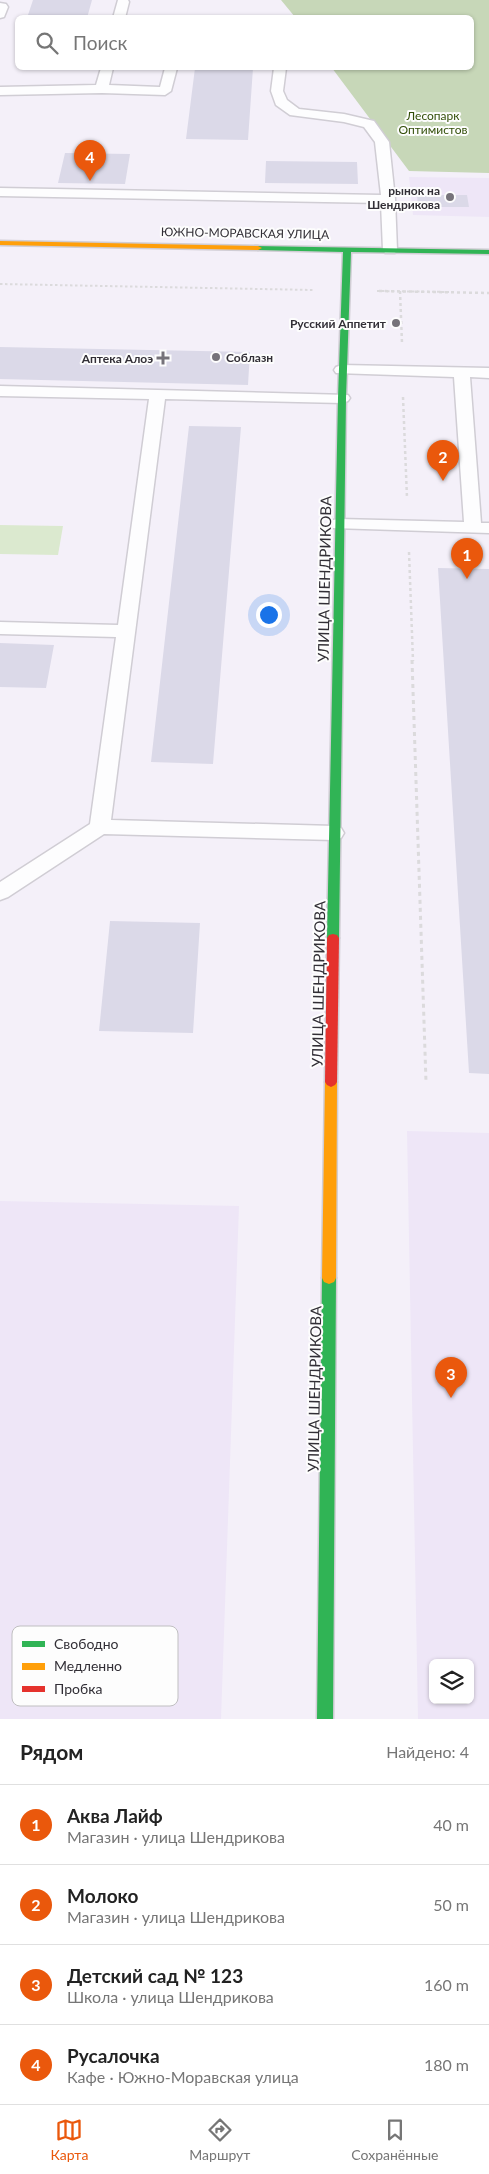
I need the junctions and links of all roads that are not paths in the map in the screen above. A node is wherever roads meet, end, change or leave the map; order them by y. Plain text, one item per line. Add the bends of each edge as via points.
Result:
1 (123, 2) dead end
2 (0, 7) edge
3 (0, 14) edge
4 (120, 15) edge
5 (107, 70) edge
6 (171, 70) edge
7 (280, 70) edge
8 (102, 89) junction
9 (0, 91) edge
10 (0, 192) edge
11 (388, 199) junction
12 (0, 243) edge
13 (347, 249) junction
14 (390, 250) junction
15 (489, 252) edge
16 (342, 370) junction
17 (462, 372) junction
18 (489, 373) edge
19 (0, 391) edge
20 (158, 394) junction
21 (342, 398) junction
22 (340, 524) junction
23 (481, 527) edge
24 (0, 628) edge
25 (125, 632) junction
26 (100, 827) junction
27 (334, 833) junction
28 (0, 892) edge
29 (325, 1719) edge

1 - 4 lane
2 - 3 lane
5 - 8 lane
6 - 8 lane via 165,91
7 - 11 lane via 277,91 281,102 295,112 369,124 382,142
8 - 9 lane
10 - 11 lane
11 - 14 lane
12 - 13 street, ЮЖНО-МОРАВСКАЯ УЛИЦА
13 - 14 street, ЮЖНО-МОРАВСКАЯ УЛИЦА
13 - 16 street, УЛИЦА ШЕНДРИКОВА
14 - 15 street, ЮЖНО-МОРАВСКАЯ УЛИЦА
16 - 17 lane
16 - 21 street, УЛИЦА ШЕНДРИКОВА
17 - 18 lane
17 - 23 lane
19 - 20 lane
20 - 21 lane
20 - 25 lane
21 - 22 street, УЛИЦА ШЕНДРИКОВА
22 - 23 lane
22 - 27 street, УЛИЦА ШЕНДРИКОВА
24 - 25 lane
25 - 26 lane
26 - 27 lane
26 - 28 lane
27 - 29 street, УЛИЦА ШЕНДРИКОВА

